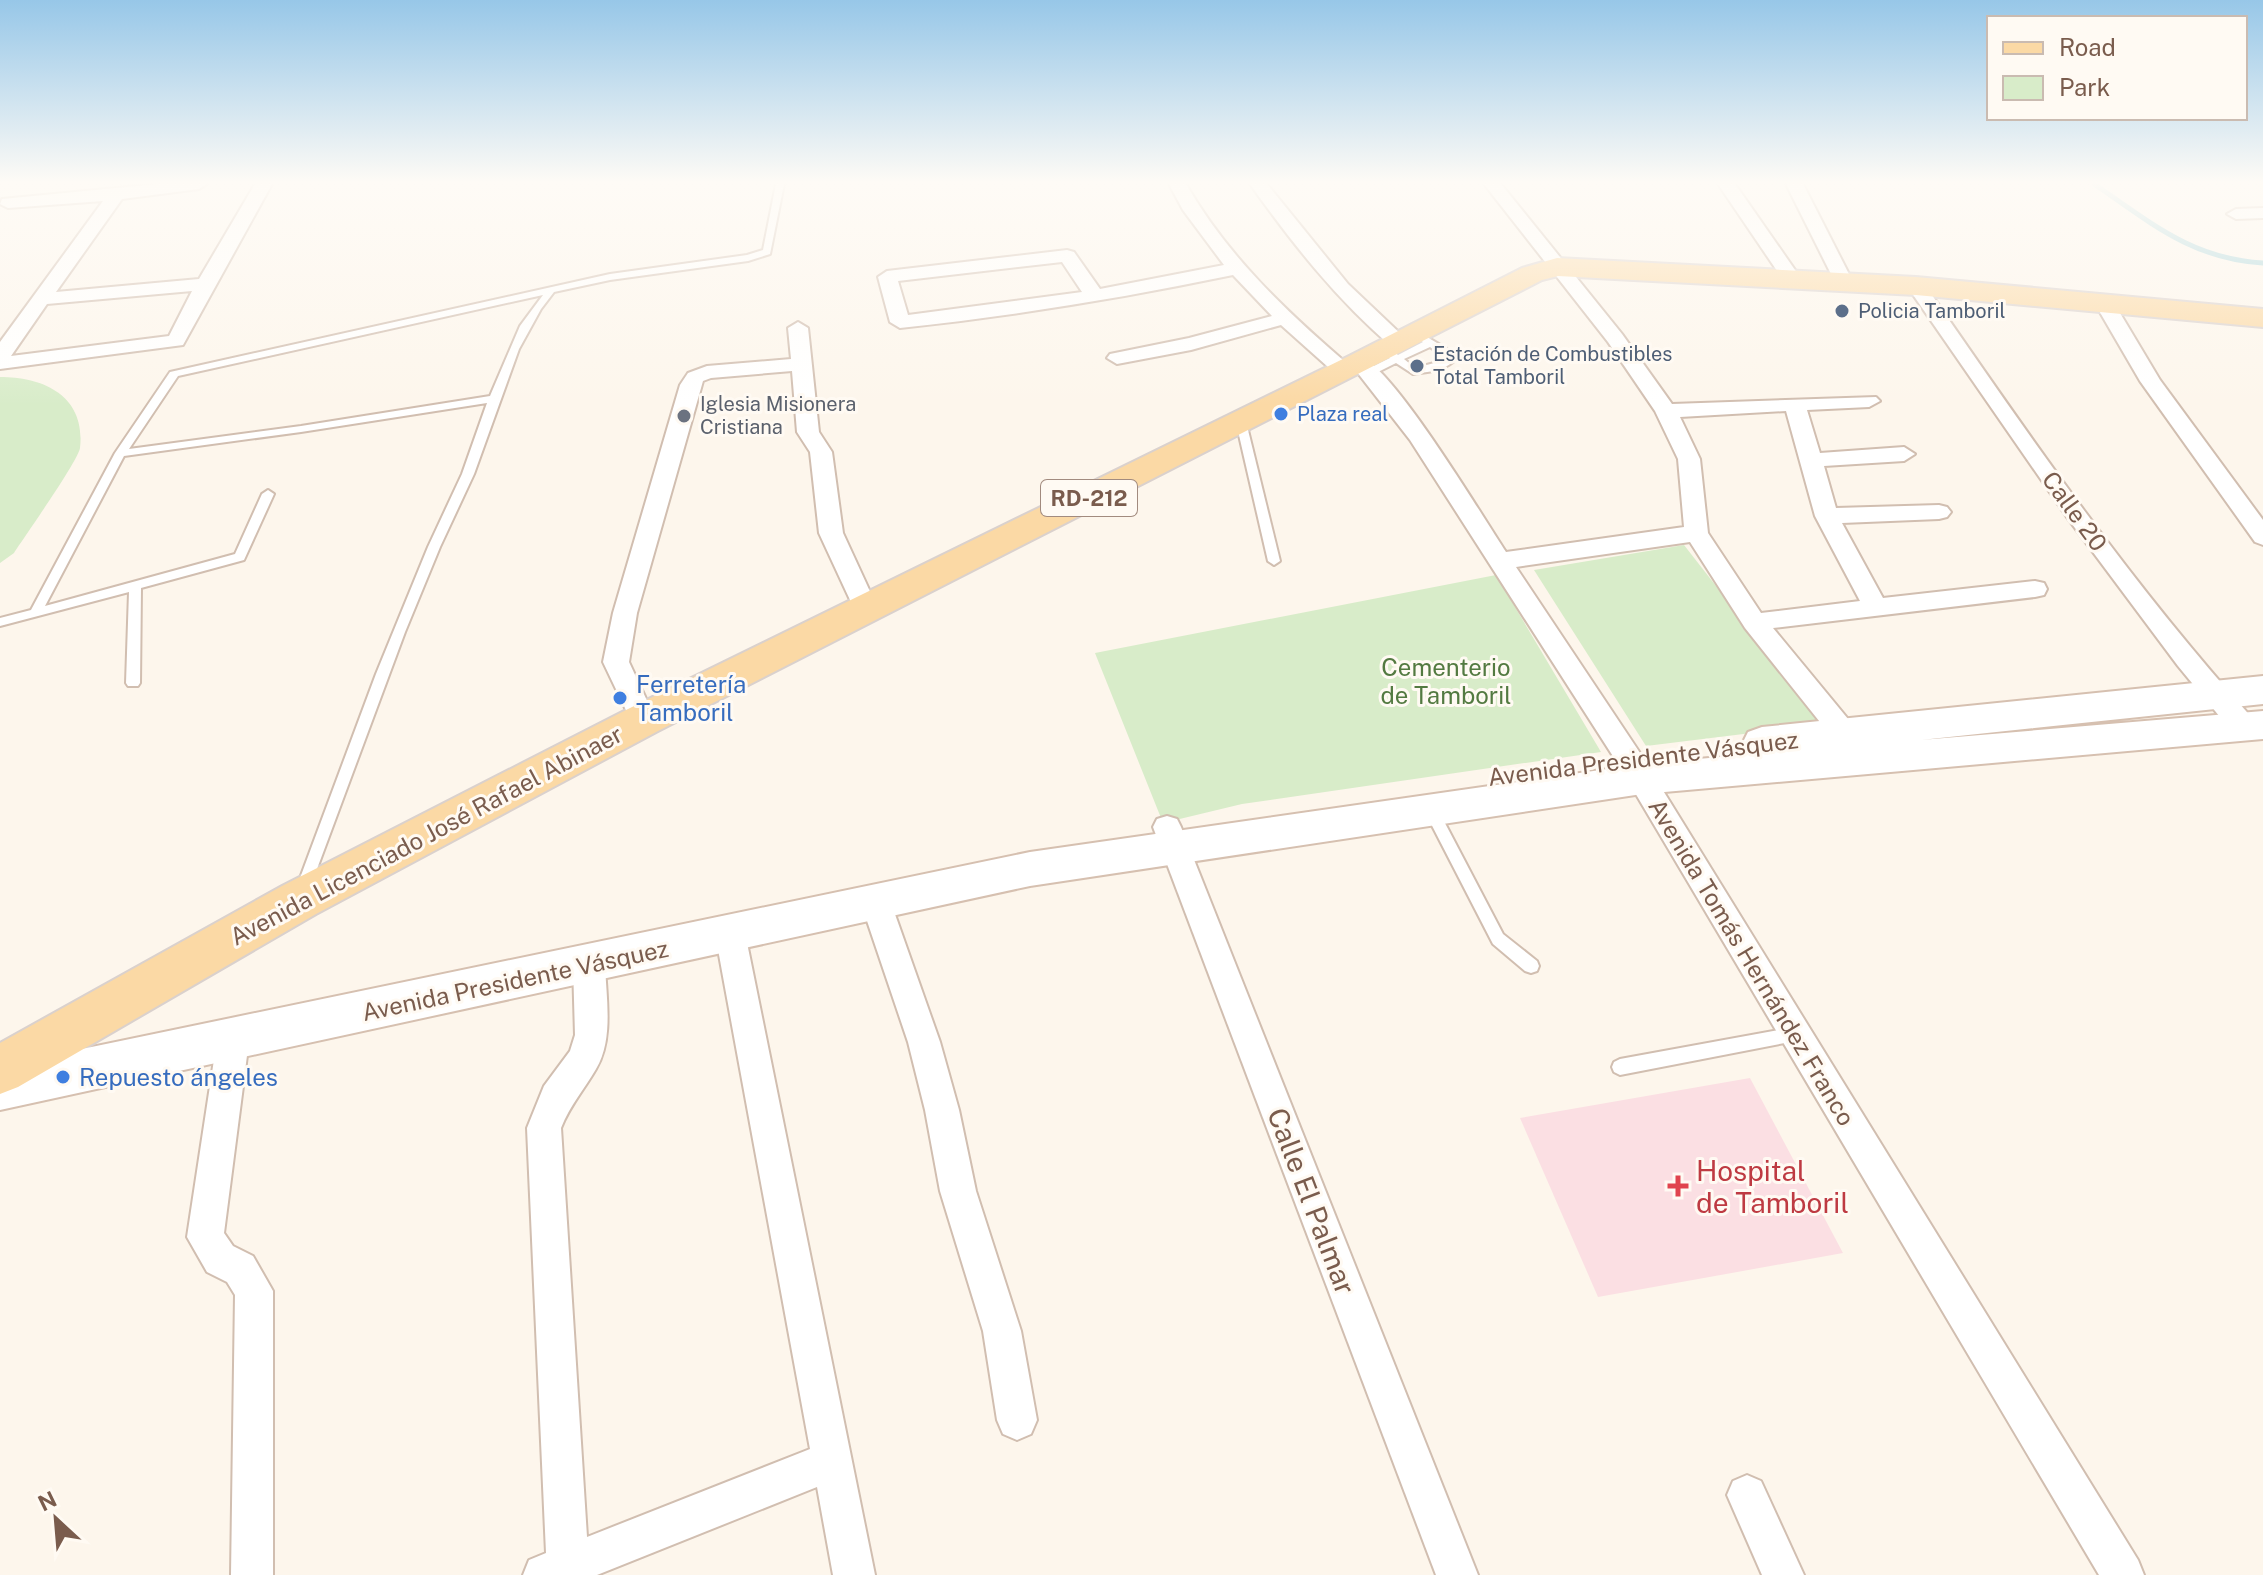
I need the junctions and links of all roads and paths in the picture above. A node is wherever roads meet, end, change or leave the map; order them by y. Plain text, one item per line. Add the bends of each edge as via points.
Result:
1 (70, 258) edge
2 (221, 258) edge
3 (750, 258) edge
4 (1054, 258) edge
5 (1068, 258) edge
6 (1230, 258) edge
7 (1316, 258) edge
8 (1550, 258) edge
9 (1777, 258) edge
10 (1832, 258) edge
11 (1557, 267) junction
12 (1239, 268) junction
13 (1793, 280) junction
14 (1844, 282) junction
15 (205, 284) junction
16 (1916, 286) junction
17 (553, 290) junction
18 (1094, 295) junction
19 (39, 299) junction
20 (2104, 302) junction
21 (2263, 318) edge
22 (1283, 319) junction
23 (798, 328) dead end
24 (1388, 354) junction
25 (0, 356) edge
26 (1117, 358) dead end
27 (0, 363) edge
28 (802, 364) junction
29 (494, 399) junction
30 (1869, 401) dead end
31 (1795, 405) junction
32 (1666, 411) junction
33 (1241, 422) junction
34 (120, 453) junction
35 (1904, 454) dead end
36 (1814, 460) junction
37 (268, 494) dead end
38 (1939, 512) dead end
39 (1827, 516) junction
40 (1696, 533) junction
41 (2263, 537) edge
42 (1274, 561) dead end
43 (1501, 561) junction
44 (135, 586) junction
45 (2035, 589) dead end
46 (1876, 608) junction
47 (866, 609) junction
48 (36, 611) junction
49 (0, 622) edge
50 (1754, 622) junction
51 (133, 683) dead end
52 (2263, 690) edge
53 (2215, 695) junction
54 (643, 720) junction
55 (2254, 726) edge
56 (1855, 746) junction
57 (1635, 768) junction
58 (1431, 810) junction
59 (1170, 838) junction
60 (299, 900) junction
61 (876, 903) junction
62 (730, 933) junction
63 (589, 964) junction
64 (1531, 966) dead end
65 (1796, 1033) junction
66 (233, 1040) junction
67 (1620, 1067) dead end
68 (0, 1070) edge
69 (0, 1088) edge
70 (1017, 1420) dead end
71 (831, 1461) junction
72 (1747, 1495) dead end
73 (556, 1570) edge
74 (252, 1575) edge
75 (854, 1575) edge
76 (1457, 1575) edge
77 (1783, 1575) edge
78 (2123, 1575) edge

1 - 19 street
2 - 15 street
3 - 17 lane
4 - 18 street via 887,277 900,322 996,313
5 - 18 street
6 - 12 street
7 - 24 street via 1378,326
8 - 11 street
9 - 13 street
10 - 14 street
11 - 13 main road, Avenida Licenciado José Rafael Abinaer / RD-212
11 - 24 main road, Avenida Licenciado José Rafael Abinaer / RD-212 via 1532,274
11 - 32 street
12 - 18 street
12 - 22 street
13 - 14 main road, Avenida Licenciado José Rafael Abinaer / RD-212
14 - 16 main road, Avenida Licenciado José Rafael Abinaer / RD-212
15 - 19 street
15 - 27 street via 176,341
16 - 20 main road, Avenida Licenciado José Rafael Abinaer / RD-212
16 - 53 street, Calle 20 via 2105,553
17 - 29 lane via 535,306
17 - 34 lane via 174,374
19 - 25 street
20 - 21 main road, Avenida Licenciado José Rafael Abinaer / RD-212
20 - 41 street via 2150,381
22 - 24 street
22 - 26 street
23 - 28 street
24 - 33 main road, Avenida Licenciado José Rafael Abinaer / RD-212
24 - 43 street, Avenida Tomás Hernández Franco via 1419,437
28 - 47 street via 808,432 821,452 831,533
28 - 54 street via 707,372 690,385 616,662
29 - 34 lane
29 - 60 lane via 472,466 360,732
30 - 31 street
31 - 32 street
31 - 36 street
32 - 40 street via 1689,459
33 - 42 lane
33 - 47 main road, Avenida Licenciado José Rafael Abinaer / RD-212
34 - 48 lane
35 - 36 street
36 - 39 street
37 - 44 lane via 240,557
38 - 39 street
39 - 46 street
40 - 43 street
40 - 50 street
43 - 57 street, Avenida Tomás Hernández Franco
44 - 48 lane
44 - 51 lane
45 - 46 street
46 - 50 street
47 - 54 main road, Avenida Licenciado José Rafael Abinaer / RD-212
48 - 49 lane
50 - 56 street
52 - 53 street, Avenida Presidente Vásquez
53 - 55 street, Calle 20
53 - 56 street, Avenida Presidente Vásquez
54 - 60 main road, Avenida Licenciado José Rafael Abinaer / RD-212
55 - 56 street, Avenida Presidente Vásquez
56 - 57 street, Avenida Presidente Vásquez
57 - 58 street, Avenida Presidente Vásquez
57 - 59 street, Avenida Presidente Vásquez
57 - 65 street, Avenida Tomás Hernández Franco
58 - 59 street, Avenida Presidente Vásquez
58 - 64 lane via 1498,939
59 - 61 street, Avenida Presidente Vásquez
59 - 76 street, Calle El Palmar
60 - 68 main road, Avenida Licenciado José Rafael Abinaer / RD-212
61 - 62 street, Avenida Presidente Vásquez
61 - 70 street via 935,1083 958,1191 1002,1331
62 - 63 street, Avenida Presidente Vásquez
62 - 71 street
63 - 66 street, Avenida Presidente Vásquez
63 - 73 street via 591,1035 585,1058 556,1097 544,1128
65 - 67 lane
65 - 78 street, Avenida Tomás Hernández Franco
66 - 69 street, Avenida Presidente Vásquez
66 - 74 street via 205,1237 220,1259 240,1269 254,1291
71 - 73 street
71 - 75 street
72 - 77 street

